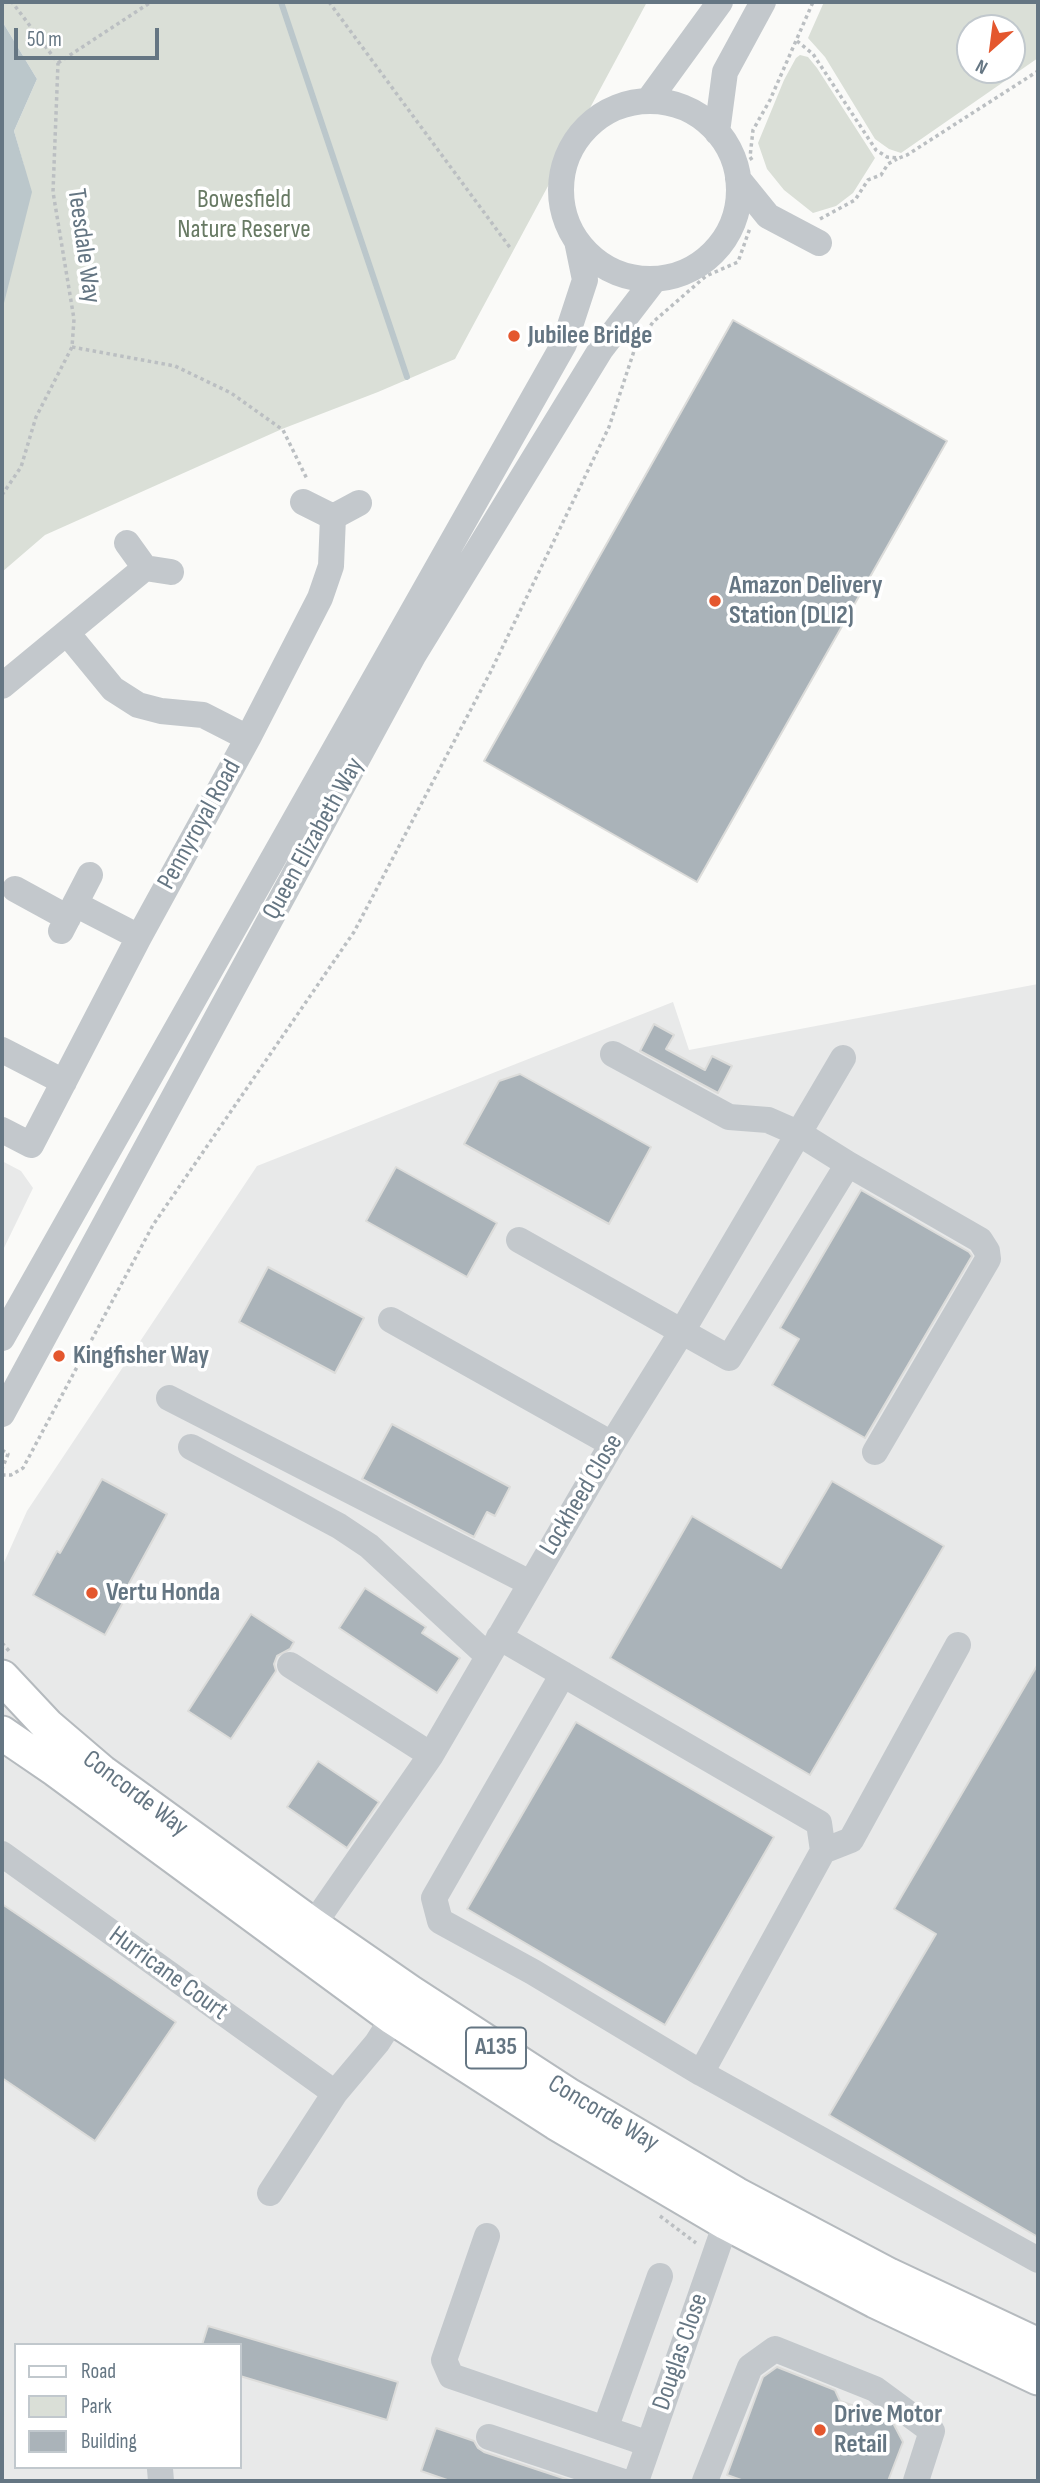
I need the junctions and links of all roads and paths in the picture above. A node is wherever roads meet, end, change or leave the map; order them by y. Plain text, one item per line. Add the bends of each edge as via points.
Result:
1 (12, 2) edge
2 (150, 2) edge
3 (329, 2) edge
4 (720, 2) edge
5 (763, 2) edge
6 (814, 2) edge
7 (797, 41) junction
8 (58, 63) junction
9 (1038, 72) edge
10 (648, 101) junction
11 (717, 132) junction
12 (899, 158) junction
13 (747, 174) junction
14 (750, 226) junction
15 (726, 238) junction
16 (808, 238) junction
17 (577, 241) junction
18 (511, 249) dead end
19 (654, 280) junction
20 (72, 347) junction
21 (2, 495) edge
22 (359, 503) dead end
23 (320, 511) junction
24 (127, 542) dead end
25 (67, 633) junction
26 (2, 686) edge
27 (248, 737) junction
28 (90, 875) dead end
29 (15, 889) dead end
30 (68, 918) junction
31 (139, 937) junction
32 (2, 1050) edge
33 (613, 1054) dead end
34 (843, 1058) dead end
35 (64, 1082) junction
36 (2, 1130) edge
37 (800, 1134) junction
38 (848, 1164) junction
39 (519, 1240) dead end
40 (391, 1320) dead end
41 (681, 1333) junction
42 (2, 1338) edge
43 (169, 1398) dead end
44 (2, 1414) edge
45 (612, 1444) junction
46 (191, 1447) dead end
47 (2, 1450) edge
48 (875, 1452) dead end
49 (2, 1472) edge
50 (530, 1583) junction
51 (2, 1643) edge
52 (958, 1645) dead end
53 (493, 1647) junction
54 (6, 1665) edge
55 (290, 1665) dead end
56 (563, 1674) junction
57 (2, 1733) edge
58 (431, 1755) junction
59 (823, 1851) junction
60 (2, 1854) edge
61 (313, 1925) junction
62 (393, 2018) junction
63 (701, 2073) junction
64 (335, 2093) junction
65 (270, 2193) dead end
66 (726, 2223) junction
67 (487, 2236) dead end
68 (1038, 2260) edge
69 (660, 2276) dead end
70 (1038, 2345) edge
71 (1038, 2378) edge
72 (605, 2429) junction
73 (489, 2437) dead end
74 (649, 2444) junction
75 (621, 2481) edge
76 (636, 2481) edge
77 (705, 2481) edge
78 (916, 2481) edge

1 - 8 path
2 - 8 path
3 - 18 path
4 - 10 street
5 - 11 street via 724,72
6 - 7 path
7 - 12 path via 813,54 876,150
7 - 13 path via 753,130
8 - 20 path, Teesdale Way via 53,192 74,319
9 - 12 path
10 - 11 street via 697,114
10 - 17 street via 614,108 599,117 567,157 563,208
11 - 13 street
12 - 16 path via 868,180 855,200 803,228
13 - 15 street
13 - 16 street via 768,216
14 - 15 street
14 - 16 street
14 - 49 path via 738,262 706,276 653,322 634,351 603,439 490,673 354,932 153,1225 23,1468 10,1475
15 - 19 street via 689,271
17 - 19 street via 603,266 636,279
17 - 42 street, Queen Elizabeth Way via 585,280 564,344
19 - 44 street, Queen Elizabeth Way via 601,349 414,656
20 - 21 path, Teesdale Way via 36,418 20,467
20 - 23 path via 176,366 231,393 283,430
22 - 23 street
23 - 27 street, Pennyroyal Road via 331,566 320,598
24 - 25 street via 158,570
25 - 26 street
25 - 27 street via 113,689 138,705 203,715
27 - 31 street, Pennyroyal Road
28 - 30 street
29 - 30 street
30 - 31 street
31 - 35 street, Pennyroyal Road
32 - 35 street
33 - 37 street via 729,1117 768,1120
34 - 37 street, Lockheed Close
35 - 36 street, Pennyroyal Road via 31,1145
37 - 38 street
37 - 41 street, Lockheed Close
38 - 41 street via 729,1358
38 - 48 street via 980,1240 988,1258
39 - 41 street
40 - 45 street
41 - 45 street, Lockheed Close
43 - 50 street
45 - 50 street, Lockheed Close
46 - 53 street via 339,1526
47 - 49 path via 8,1454
50 - 53 street, Lockheed Close
51 - 54 path
52 - 59 street via 851,1840
53 - 56 street
53 - 58 street, Lockheed Close
54 - 61 main road, Concorde Way / A135 via 47,1726 102,1772
55 - 58 street
56 - 59 street via 819,1823
56 - 63 street via 434,1898 440,1921
57 - 62 main road, Concorde Way / A135
58 - 61 street, Lockheed Close
59 - 63 street
60 - 64 street, Hurricane Court
61 - 70 main road, Concorde Way / A135 via 570,2095 736,2194 889,2275
62 - 64 street
62 - 66 main road, Concorde Way / A135 via 556,2123
63 - 68 street
64 - 65 street
66 - 71 main road, Concorde Way / A135 via 874,2301
66 - 74 street, Douglas Close
67 - 72 street via 444,2360 451,2376
69 - 72 street
72 - 74 street
73 - 75 street
74 - 76 street, Douglas Close
77 - 78 street via 750,2367 775,2349 875,2389 932,2431

